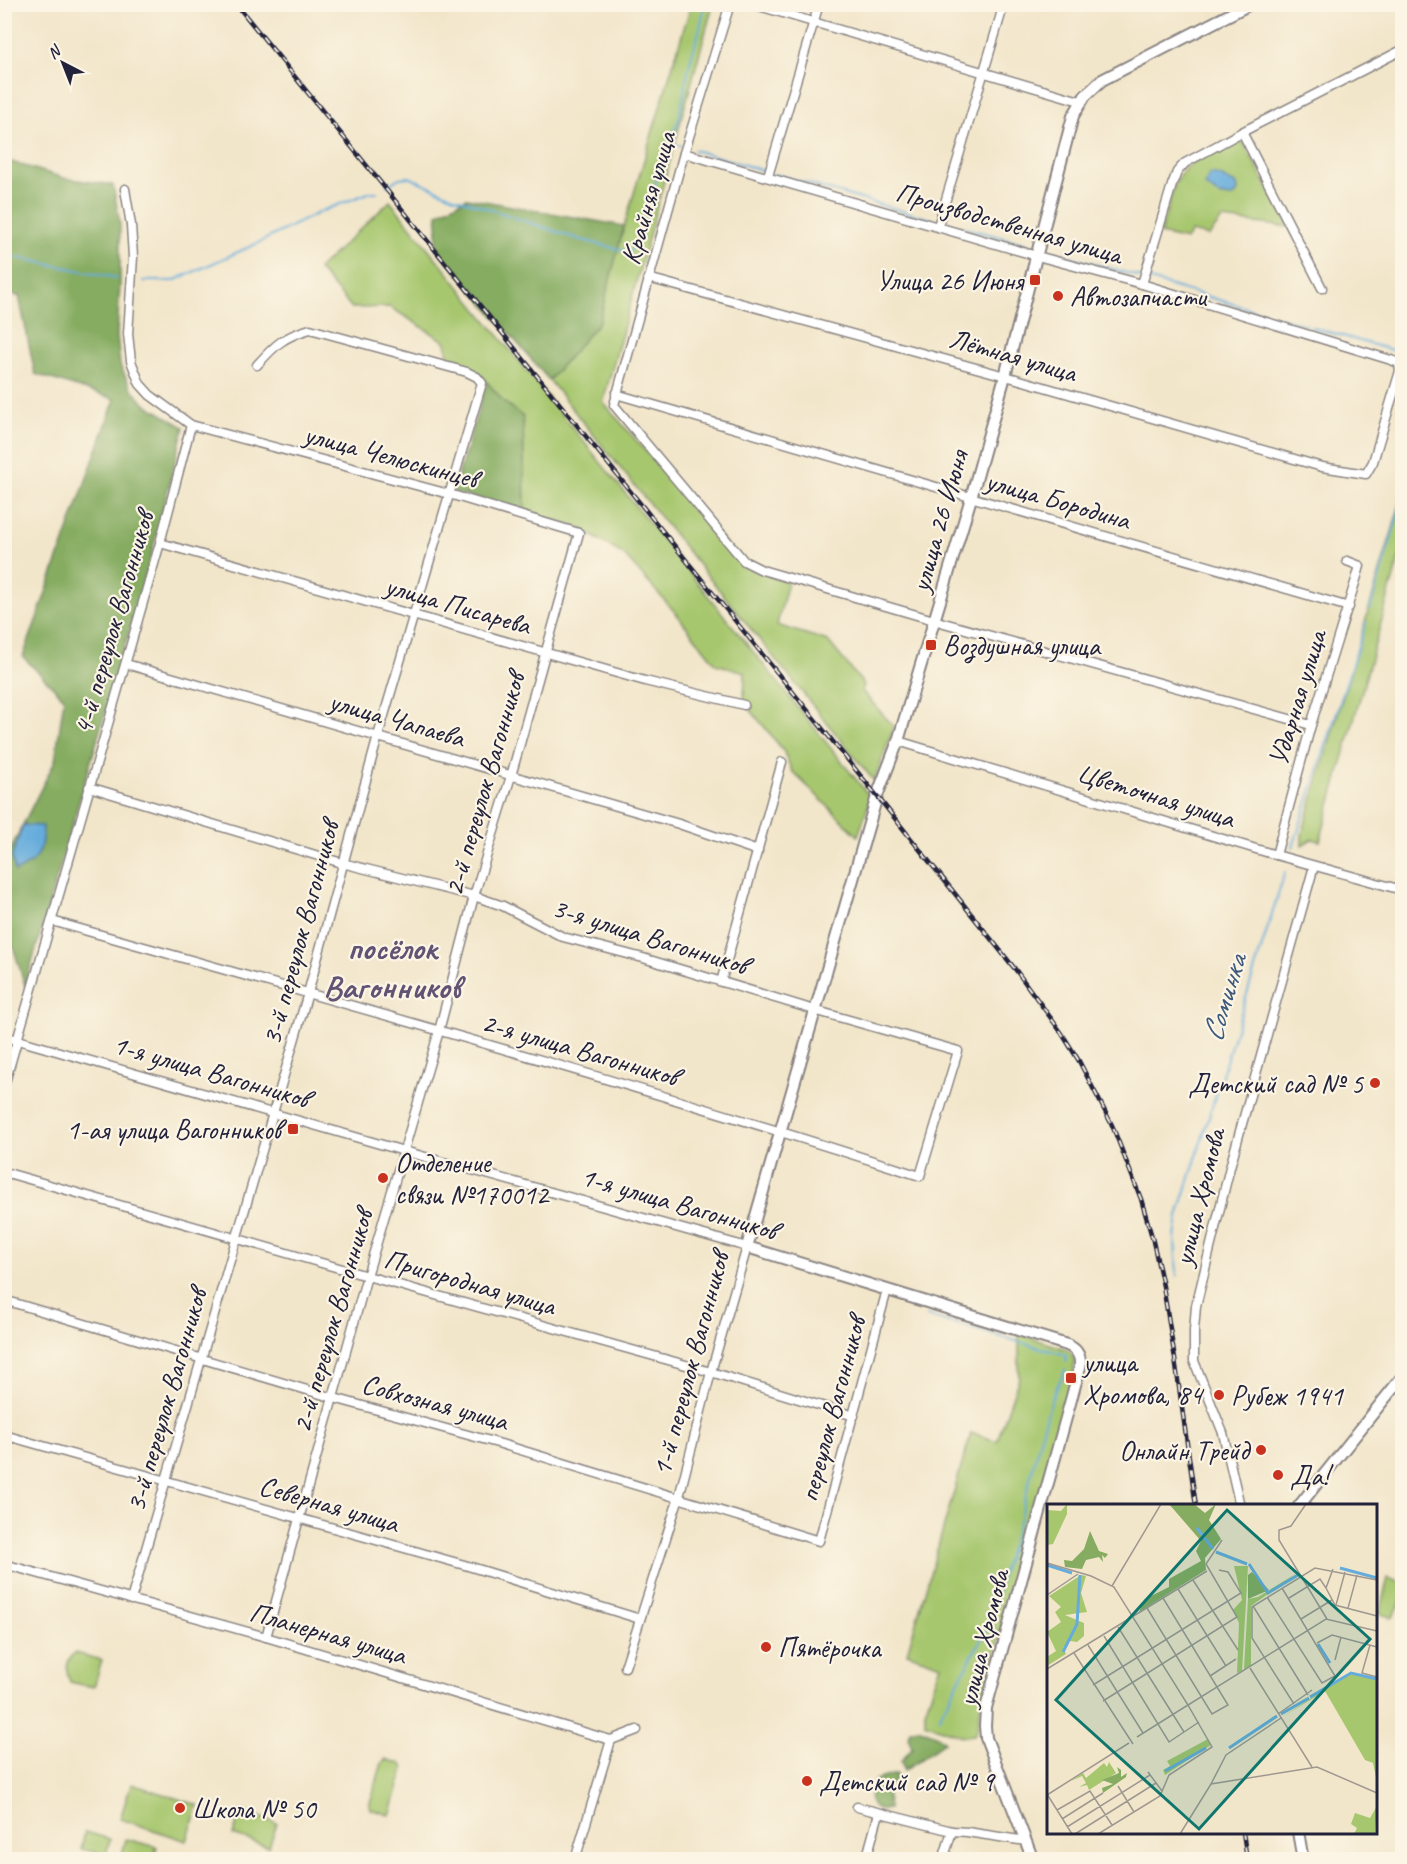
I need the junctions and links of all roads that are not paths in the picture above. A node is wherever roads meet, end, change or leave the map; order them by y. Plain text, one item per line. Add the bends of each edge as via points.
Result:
1 (730, 4) edge
2 (752, 4) edge
3 (819, 4) edge
4 (1004, 4) edge
5 (1250, 4) edge
6 (814, 23) junction
7 (1402, 50) edge
8 (984, 72) junction
9 (1080, 101) junction
10 (1242, 132) junction
11 (684, 153) junction
12 (768, 176) junction
13 (125, 189) dead end
14 (938, 226) junction
15 (1037, 256) junction
16 (648, 278) junction
17 (1142, 284) junction
18 (1322, 288) dead end
19 (257, 365) dead end
20 (1005, 376) junction
21 (616, 394) junction
22 (191, 425) junction
23 (1366, 474) joint
24 (449, 494) junction
25 (971, 498) junction
26 (579, 533) joint
27 (160, 543) junction
28 (1347, 561) dead end
29 (1349, 607) junction
30 (412, 616) junction
31 (935, 620) junction
32 (545, 653) junction
33 (126, 664) junction
34 (744, 705) dead end
35 (1311, 725) junction
36 (378, 736) junction
37 (898, 741) junction
38 (782, 762) dead end
39 (511, 776) junction
40 (89, 788) junction
41 (877, 796) joint
42 (758, 851) junction
43 (1276, 855) junction
44 (342, 863) junction
45 (1314, 866) junction
46 (1402, 890) edge
47 (474, 896) junction
48 (52, 921) junction
49 (722, 982) junction
50 (308, 993) junction
51 (814, 1010) junction
52 (439, 1031) junction
53 (4, 1036) edge
54 (18, 1040) junction
55 (4, 1086) edge
56 (273, 1114) junction
57 (781, 1131) junction
58 (404, 1151) junction
59 (4, 1172) edge
60 (920, 1176) joint
61 (236, 1238) junction
62 (747, 1247) junction
63 (367, 1276) junction
64 (888, 1290) junction
65 (4, 1300) edge
66 (1079, 1355) joint
67 (201, 1359) junction
68 (711, 1372) junction
69 (1402, 1377) edge
70 (334, 1398) junction
71 (854, 1416) junction
72 (4, 1435) edge
73 (166, 1482) junction
74 (679, 1497) junction
75 (1240, 1504) edge
76 (1301, 1504) edge
77 (300, 1519) junction
78 (819, 1541) joint
79 (4, 1564) edge
80 (131, 1600) junction
81 (640, 1619) junction
82 (266, 1637) junction
83 (625, 1667) dead end
84 (637, 1730) dead end
85 (611, 1740) junction
86 (856, 1807) dead end
87 (879, 1813) junction
88 (952, 1831) junction
89 (1298, 1834) edge
90 (1026, 1841) junction
91 (575, 1860) edge
92 (866, 1860) edge
93 (943, 1860) edge
94 (1033, 1860) edge
95 (1303, 1860) edge

1 - 11 street, Крайняя улица
2 - 6 street
3 - 6 street
4 - 8 street
5 - 9 main road via 1102,80
6 - 8 street
6 - 12 street
7 - 10 street
8 - 9 street
8 - 14 street
9 - 15 main road, улица 26 Июня
10 - 17 street via 1185,163 1177,172
10 - 18 street
11 - 12 street, Производственная улица
11 - 16 street, Крайняя улица
12 - 14 street, Производственная улица
13 - 22 street via 133,257 128,334 133,367 150,395
14 - 15 street, Производственная улица
15 - 17 street, Производственная улица
15 - 20 main road, улица 26 Июня
16 - 20 street, Лётная улица
16 - 21 street, Крайняя улица
17 - 23 street, Производственная улица via 1399,363 1373,462
19 - 24 street, 3-й переулок Вагонников via 276,344 310,329 477,376 482,383
20 - 23 street, Лётная улица via 1323,467
20 - 25 main road, улица 26 Июня
21 - 25 street, улица Бородина
21 - 31 street, Крайняя улица via 614,405 744,561 762,570
22 - 24 street, улица Челюскинцев
22 - 27 street, 4-й переулок Вагонников
24 - 26 street, улица Челюскинцев
24 - 30 street, 3-й переулок Вагонников
25 - 29 street, улица Бородина
25 - 31 main road, улица 26 Июня
26 - 32 street, 2-й переулок Вагонников
27 - 30 street, улица Писарева
27 - 33 street, 4-й переулок Вагонников
28 - 29 street, Ударная улица via 1360,566
29 - 35 street, Ударная улица
30 - 32 street, улица Писарева
30 - 36 street, 3-й переулок Вагонников
31 - 35 street
31 - 37 main road, улица 26 Июня
32 - 34 street, улица Писарева
32 - 39 street, 2-й переулок Вагонников
33 - 36 street, улица Чапаева
33 - 40 street, 4-й переулок Вагонников
35 - 43 street, Ударная улица
36 - 39 street, улица Чапаева
36 - 44 street, 3-й переулок Вагонников
37 - 41 main road, улица 26 Июня
37 - 43 street, Цветочная улица
38 - 42 street
39 - 42 street, улица Чапаева
39 - 47 street, 2-й переулок Вагонников
40 - 44 street, 3-я улица Вагонников
40 - 48 street, 4-й переулок Вагонников
41 - 51 main road, 1-й переулок Вагонников
42 - 49 street
43 - 45 street, Цветочная улица
44 - 47 street, 3-я улица Вагонников
44 - 50 street, 3-й переулок Вагонников
45 - 46 street, Цветочная улица
45 - 75 street, улица Хромова via 1230,1167 1196,1306 1194,1361 1223,1433
47 - 49 street, 3-я улица Вагонников via 503,906 563,937
47 - 52 street, 2-й переулок Вагонников
48 - 50 street, 2-я улица Вагонников
48 - 54 street, 4-й переулок Вагонников
49 - 51 street, 3-я улица Вагонников
50 - 52 street, 2-я улица Вагонников
50 - 56 street, 3-й переулок Вагонников
51 - 57 main road, 1-й переулок Вагонников
51 - 60 street, 3-я улица Вагонников via 958,1051
52 - 57 street, 2-я улица Вагонников
52 - 58 street, 2-й переулок Вагонников
53 - 54 street, 1-я улица Вагонников
54 - 55 street, 4-й переулок Вагонников
54 - 56 street, 1-я улица Вагонников
56 - 58 street, 1-я улица Вагонников
56 - 61 street, 3-й переулок Вагонников
57 - 60 street, 2-я улица Вагонников
57 - 62 main road, 1-й переулок Вагонников
58 - 62 street, 1-я улица Вагонников
58 - 63 street, 2-й переулок Вагонников
59 - 61 street, Пригородная улица
61 - 63 street, Пригородная улица
61 - 67 street, 3-й переулок Вагонников
62 - 64 main road, 1-я улица Вагонников
62 - 68 street, 1-й переулок Вагонников
63 - 68 street, Пригородная улица
63 - 70 street, 2-й переулок Вагонников
64 - 66 main road, 1-я улица Вагонников via 1067,1345
64 - 71 street, переулок Вагонников
65 - 67 street, Совхозная улица
66 - 90 main road, улица Хромова via 1080,1367 985,1717 986,1738
67 - 70 street, Совхозная улица
67 - 73 street, 3-й переулок Вагонников
68 - 71 street, Пригородная улица
68 - 74 street, 1-й переулок Вагонников
69 - 76 main road
70 - 74 street, Совхозная улица
70 - 77 street, 2-й переулок Вагонников
71 - 78 street, переулок Вагонников
72 - 73 street, Северная улица
73 - 77 street, Северная улица
73 - 80 street, 3-й переулок Вагонников
74 - 78 street, Совхозная улица
74 - 81 street, 1-й переулок Вагонников
77 - 81 street, Северная улица
77 - 82 street, 2-й переулок Вагонников
79 - 80 street, Планерная улица
80 - 82 street, Планерная улица
81 - 83 street, 1-й переулок Вагонников
82 - 85 street, Планерная улица
84 - 85 street
85 - 91 street
86 - 87 street
87 - 88 street
87 - 92 street
88 - 90 street
88 - 93 street
89 - 95 main road
90 - 94 main road, улица Хромова

